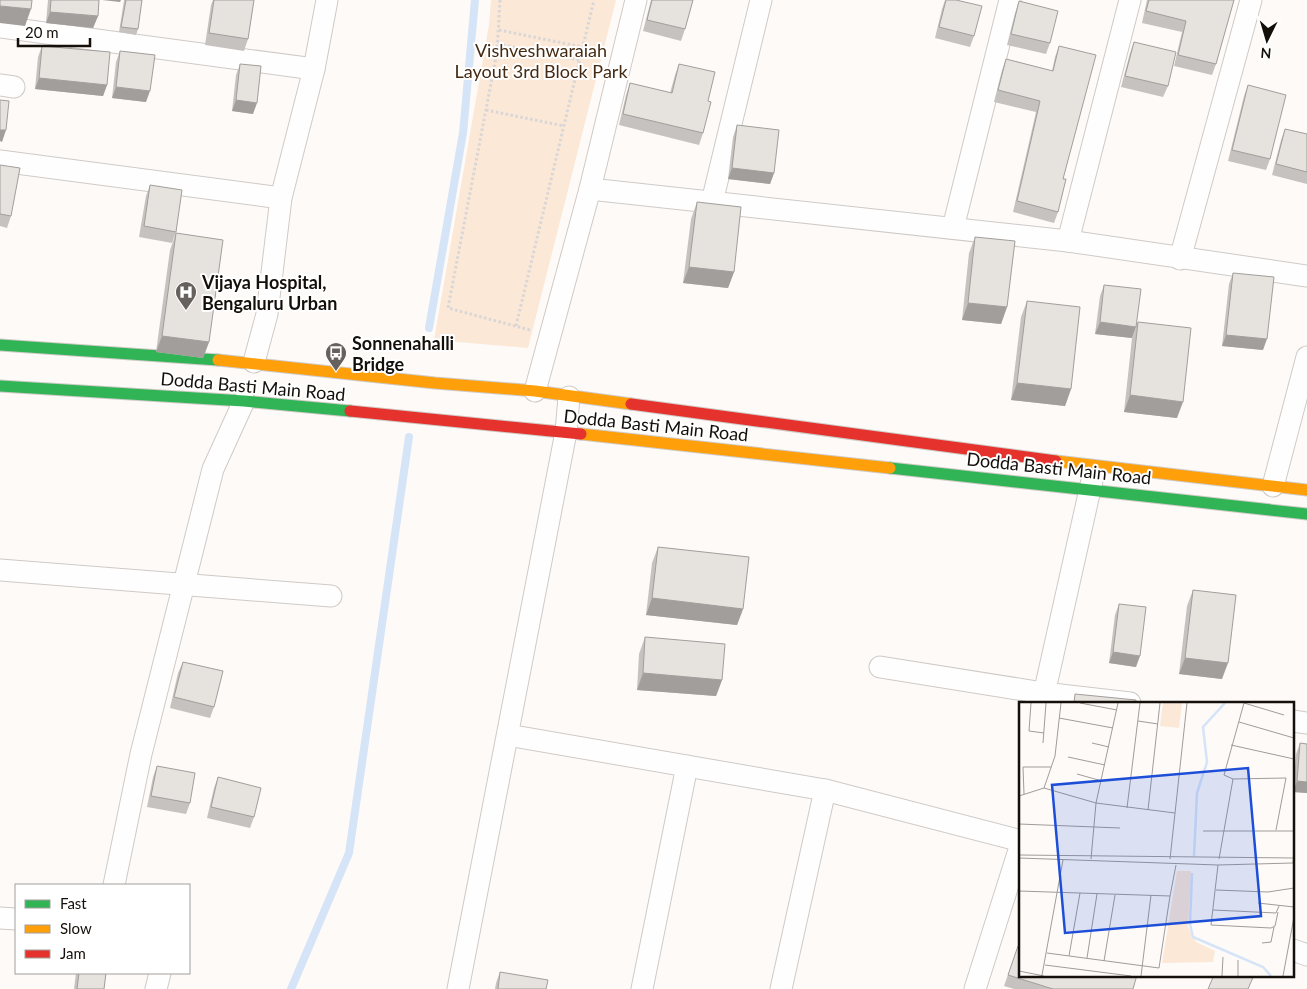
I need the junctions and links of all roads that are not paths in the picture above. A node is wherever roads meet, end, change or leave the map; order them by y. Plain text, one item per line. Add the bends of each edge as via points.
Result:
1 (327, 0) edge
2 (636, 0) edge
3 (761, 0) edge
4 (1010, 0) edge
5 (1130, 0) edge
6 (1252, 0) edge
7 (0, 27) edge
8 (314, 69) junction
9 (0, 161) edge
10 (590, 189) junction
11 (281, 198) junction
12 (712, 202) junction
13 (952, 228) junction
14 (1068, 241) junction
15 (1180, 259) junction
16 (1307, 276) edge
17 (0, 345) edge
18 (1307, 357) edge
19 (254, 362) junction
20 (0, 386) edge
21 (534, 391) junction
22 (569, 397) junction
23 (244, 401) junction
24 (566, 432) junction
25 (1095, 466) junction
26 (1273, 486) junction
27 (1089, 489) junction
28 (1307, 490) edge
29 (1307, 514) edge
30 (0, 570) edge
31 (183, 583) junction
32 (331, 596) dead end
33 (880, 667) dead end
34 (1042, 698) edge
35 (1112, 702) edge
36 (1294, 721) edge
37 (1307, 723) edge
38 (508, 735) junction
39 (687, 766) junction
40 (826, 790) junction
41 (1019, 842) edge
42 (1019, 849) edge
43 (114, 884) edge
44 (0, 918) edge
45 (15, 919) edge
46 (1294, 950) edge
47 (1307, 955) edge
48 (160, 974) edge
49 (156, 989) edge
50 (458, 989) edge
51 (642, 989) edge
52 (781, 989) edge
53 (975, 989) edge

1 - 8 street
2 - 10 street
3 - 12 street
4 - 13 street
5 - 14 street
6 - 15 street
7 - 8 street
8 - 11 street
9 - 11 street
10 - 12 street
10 - 21 street
11 - 19 street via 267,314
12 - 13 street
13 - 14 street
14 - 15 street
15 - 16 street
17 - 19 street, Dodda Basti Main Road
18 - 26 street
19 - 21 street, Dodda Basti Main Road
20 - 23 street, Dodda Basti Main Road
21 - 22 street, Dodda Basti Main Road
22 - 24 street
22 - 25 street, Dodda Basti Main Road
23 - 24 street, Dodda Basti Main Road
23 - 31 street via 213,469
24 - 27 street, Dodda Basti Main Road
24 - 38 street
25 - 26 street, Dodda Basti Main Road
25 - 27 street
26 - 28 street, Dodda Basti Main Road
27 - 29 street, Dodda Basti Main Road
27 - 34 street
30 - 31 street
31 - 32 street
31 - 43 street via 141,754
33 - 34 street
34 - 35 street
36 - 37 street
38 - 39 street
38 - 50 street
39 - 40 street
39 - 51 street
40 - 41 street
40 - 52 street
42 - 53 street
44 - 45 street
46 - 47 street
48 - 49 street

